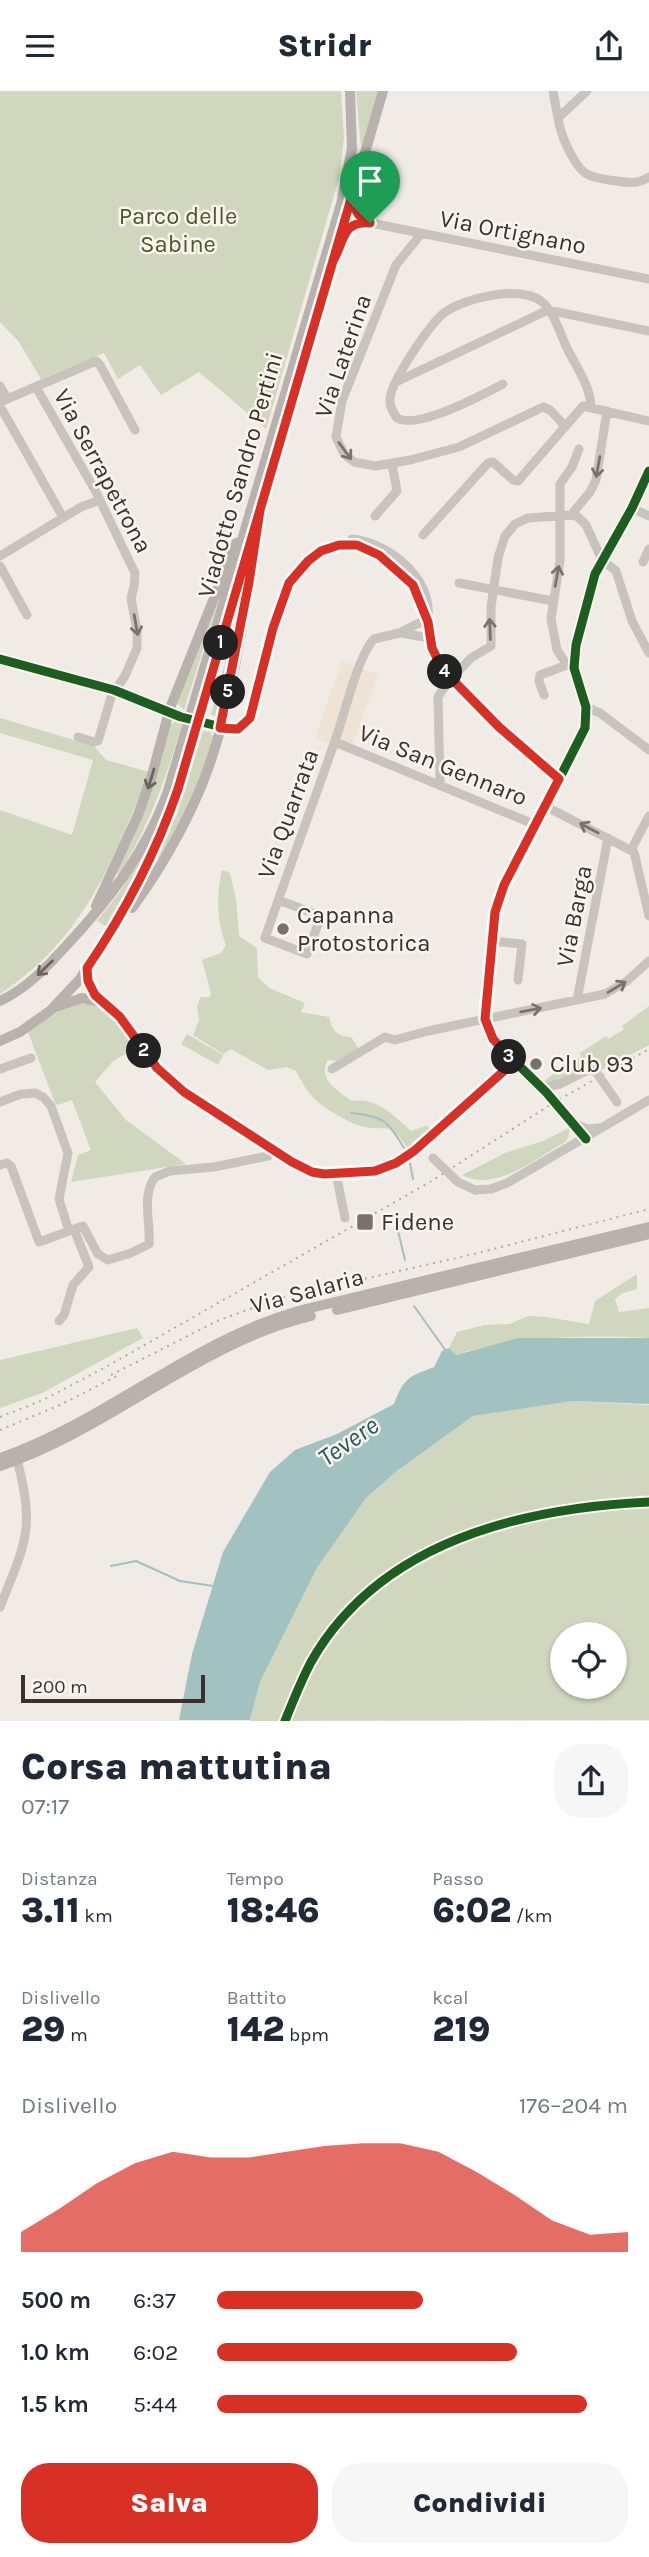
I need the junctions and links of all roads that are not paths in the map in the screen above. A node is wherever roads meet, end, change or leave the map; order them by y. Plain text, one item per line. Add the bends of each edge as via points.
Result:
1 (349, 91) edge
2 (383, 91) edge
3 (389, 91) edge
4 (553, 91) edge
5 (587, 91) edge
6 (558, 118) junction
7 (373, 125) junction
8 (649, 177) edge
9 (353, 192) junction
10 (370, 223) junction
11 (421, 234) junction
12 (333, 261) junction
13 (649, 279) edge
14 (548, 310) junction
15 (649, 331) edge
16 (396, 382) junction
17 (503, 384) dead end
18 (0, 386) edge
19 (36, 387) junction
20 (2, 402) edge
21 (591, 407) junction
22 (607, 411) junction
23 (649, 421) edge
24 (565, 426) junction
25 (135, 430) dead end
26 (579, 449) dead end
27 (392, 464) junction
28 (649, 471) edge
29 (100, 501) junction
30 (632, 508) junction
31 (256, 509) junction
32 (60, 512) dead end
33 (566, 515) junction
34 (375, 516) dead end
35 (649, 516) edge
36 (423, 535) dead end
37 (649, 549) edge
38 (0, 556) edge
39 (602, 561) junction
40 (643, 562) dead end
41 (0, 566) edge
42 (411, 579) junction
43 (289, 583) junction
44 (459, 583) dead end
45 (493, 589) junction
46 (553, 601) junction
47 (27, 615) dead end
48 (428, 622) junction
49 (399, 633) junction
50 (430, 638) junction
51 (649, 653) edge
52 (0, 659) edge
53 (570, 666) junction
54 (452, 678) junction
55 (114, 690) junction
56 (544, 695) dead end
57 (586, 707) junction
58 (169, 713) junction
59 (220, 728) junction
60 (78, 737) dead end
61 (335, 741) junction
62 (649, 750) edge
63 (559, 779) junction
64 (440, 783) junction
65 (545, 806) junction
66 (649, 816) edge
67 (536, 825) junction
68 (608, 838) junction
69 (631, 850) junction
70 (277, 903) junction
71 (649, 916) edge
72 (115, 924) junction
73 (83, 928) junction
74 (491, 941) junction
75 (649, 961) edge
76 (87, 968) junction
77 (518, 981) dead end
78 (578, 1000) junction
79 (0, 1002) edge
80 (102, 1002) junction
81 (51, 1010) junction
82 (485, 1019) junction
83 (0, 1041) edge
84 (31, 1058) dead end
85 (514, 1062) junction
86 (0, 1069) edge
87 (332, 1069) dead end
88 (544, 1090) junction
89 (649, 1100) edge
90 (0, 1102) edge
91 (631, 1110) junction
92 (577, 1127) junction
93 (604, 1127) junction
94 (586, 1139) junction
95 (572, 1147) junction
96 (275, 1150) junction
97 (414, 1151) junction
98 (0, 1165) edge
99 (336, 1173) junction
100 (345, 1218) dead end
101 (649, 1227) edge
102 (71, 1230) junction
103 (649, 1237) edge
104 (59, 1321) dead end
105 (0, 1458) edge
106 (17, 1460) junction
107 (0, 1466) edge
108 (0, 1607) edge

1 - 31 main road, Viadotto Sandro Pertini via 352,142 345,187
2 - 7 main road
3 - 7 main road
4 - 6 street
5 - 6 street
6 - 8 street via 560,132 587,174 626,183
7 - 9 main road, Viadotto Sandro Pertini
9 - 10 main road via 356,212
9 - 12 main road, Viadotto Sandro Pertini
10 - 11 street, Via Ortignano
10 - 12 main road via 349,227
11 - 13 street, Via Ortignano
11 -> 27 street, Via Laterina via 394,269 342,401 336,434 352,461
12 - 31 main road, Viadotto Sandro Pertini
14 - 15 street
14 - 16 street
14 - 16 street via 534,297 516,294 458,305 436,321
14 - 21 street
16 - 17 street via 390,403 402,421 454,408
18 - 20 street
19 - 20 street
19 - 25 street via 96,361
19 - 29 street, Via Serrapetrona
20 - 32 street
21 - 22 street
21 - 24 street via 583,406
22 - 23 street
22 -> 33 street via 596,480
24 - 27 street, Via Laterina via 551,409 543,407 459,447
24 - 36 street via 518,481 493,462 487,464
26 - 33 street via 561,482
27 - 34 street via 397,491
28 - 30 street
29 - 38 street via 81,507
29 -> 55 street, Via Serrapetrona via 135,576 131,598 137,648
30 - 35 street
30 - 39 street
31 - 58 main road via 223,573
31 - 59 main road via 249,582
31 - 72 main road, Viadotto Sandro Pertini via 172,809
31 - 73 main road, Viadotto Sandro Pertini via 164,803 127,874
33 - 39 street via 587,527
33 - 45 street via 528,518 508,531 500,547
46 -> 33 street
37 - 40 street
39 - 51 street via 616,572 633,625
39 - 53 street
41 - 47 street
42 - 43 street via 368,549 343,544 318,553
42 - 43 street via 382,548 348,539 330,541 311,551
42 - 48 street, Via San Gennaro via 428,599
43 - 59 street via 250,718 238,729
44 - 45 street
45 - 46 street
54 -> 45 street via 474,655 490,647
46 - 53 street via 553,639
48 - 49 street
48 - 50 street, Via San Gennaro
49 - 50 street
49 - 61 street, Via Quarrata via 374,639
50 - 54 street, Via San Gennaro via 437,660
52 - 55 street
53 - 56 street via 541,674
53 - 57 street
54 - 63 street, Via San Gennaro
54 - 64 street via 437,701
55 - 58 street
55 - 60 street, Via Serrapetrona via 98,741
57 - 62 street
57 - 63 street via 584,731
58 - 59 street, bridge
58 -> 73 main road via 133,828
59 - 72 main road via 202,786 175,841 140,897
61 - 64 street, Via San Gennaro
61 - 70 street, Via Quarrata
63 - 65 street
64 - 67 street, Via San Gennaro
65 - 67 street
68 -> 65 street
66 - 69 street
67 - 74 street via 498,899
68 - 69 street
68 - 78 street, Via Barga
69 - 71 street via 636,855
70 - 70 street, Via Quarrata via 265,938 307,954 321,916
72 - 76 main road
73 -> 79 main road via 37,976
74 - 77 street via 522,944
74 - 82 street
78 -> 75 street via 617,988
76 - 80 main road via 89,985
76 - 81 main road
82 -> 78 street
80 - 81 main road via 82,998
80 - 96 street via 168,1079
81 - 83 main road
82 - 85 street via 493,1039
82 - 87 street via 395,1040 385,1037
84 - 86 street
85 - 88 street
85 - 97 street
88 - 91 street, bridge via 589,1070 596,1072 624,1109
88 - 92 street, bridge
89 - 91 street
90 - 102 street via 33,1093 51,1106 68,1153 59,1203
91 - 93 street
92 - 93 street
92 - 94 street
92 - 95 street
93 - 94 street
94 - 95 street
95 - 97 street, bridge via 488,1190 458,1182 422,1151
96 - 99 street via 309,1171
96 - 102 street via 268,1156 155,1177 147,1206 149,1243 138,1250 104,1259 83,1226
97 - 99 street via 377,1171
98 - 102 street via 11,1165 39,1242
99 - 100 street
101 - 105 main road, Via Salaria via 260,1323 65,1430
102 - 104 street via 89,1267 73,1285
103 - 106 main road, Via Salaria via 627,1238 274,1326
106 - 107 main road, Via Salaria
106 - 108 street via 27,1499 27,1529

